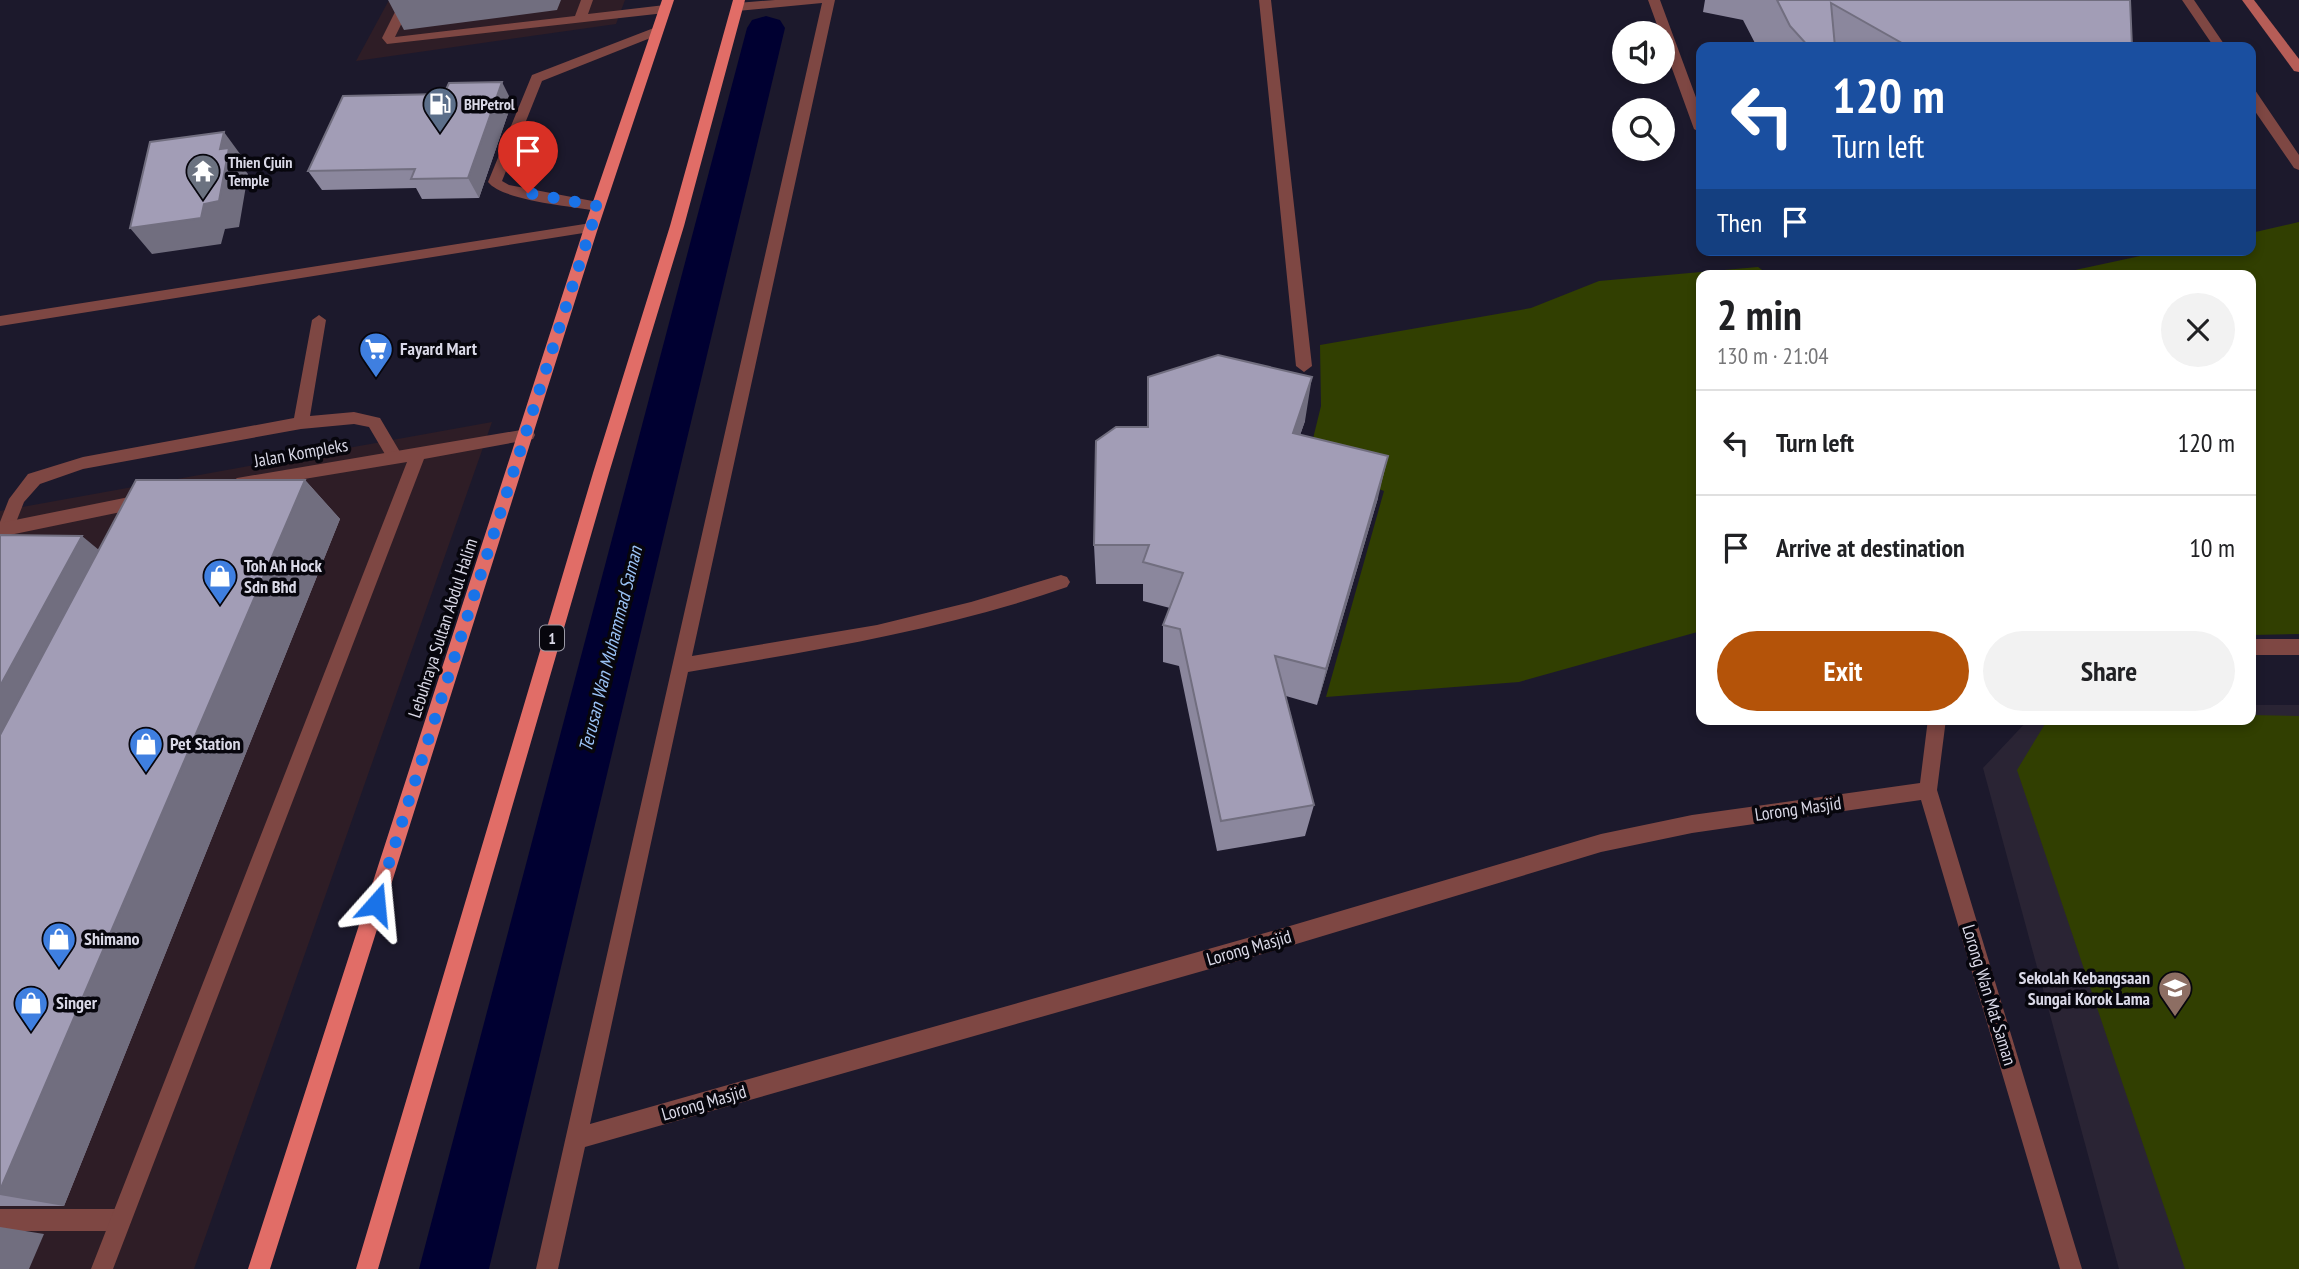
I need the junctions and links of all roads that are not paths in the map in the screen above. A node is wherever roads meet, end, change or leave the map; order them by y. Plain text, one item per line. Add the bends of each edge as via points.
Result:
1 (407, 0) edge
2 (587, 0) edge
3 (818, 0) edge
4 (829, 0) edge
5 (1265, 0) edge
6 (1654, 0) edge
7 (2188, 0) edge
8 (2248, 0) edge
9 (667, 4) edge
10 (738, 4) edge
11 (580, 18) junction
12 (659, 30) junction
13 (2217, 42) edge
14 (2299, 68) edge
15 (2256, 102) edge
16 (1696, 115) edge
17 (2299, 165) edge
18 (598, 206) junction
19 (591, 228) junction
20 (319, 320) dead end
21 (0, 321) edge
22 (1304, 366) dead end
23 (301, 423) junction
24 (527, 435) junction
25 (418, 453) junction
26 (395, 457) junction
27 (221, 486) edge
28 (154, 499) edge
29 (3, 530) edge
30 (1061, 582) dead end
31 (2256, 647) edge
32 (2299, 647) edge
33 (681, 666) junction
34 (1936, 725) edge
35 (1928, 790) junction
36 (576, 1139) junction
37 (0, 1220) edge
38 (120, 1220) junction
39 (102, 1269) edge
40 (259, 1269) edge
41 (367, 1269) edge
42 (547, 1269) edge
43 (2071, 1269) edge

1 - 11 street via 388,38 391,41
2 - 11 street
3 - 10 street
4 - 33 street
5 - 22 street
6 - 16 street
7 - 13 street
8 - 14 main road
9 - 11 street
9 - 12 main road, Lebuhraya Sultan Abdul Halim
10 - 41 main road, 1 via 677,226
12 - 18 main road, Lebuhraya Sultan Abdul Halim
12 - 18 street via 537,78 495,182 505,189
15 - 17 street
18 - 19 main road, Lebuhraya Sultan Abdul Halim
19 - 21 street
19 - 24 main road, Lebuhraya Sultan Abdul Halim
20 - 23 street
23 - 26 street via 354,418 374,422
23 - 29 street via 83,463 34,479 17,499
24 - 25 street, Jalan Kompleks
24 - 40 main road, Lebuhraya Sultan Abdul Halim
25 - 26 street, Jalan Kompleks
25 - 38 street
26 - 27 street, Jalan Kompleks
28 - 29 street
30 - 33 street via 877,632
31 - 32 street
33 - 36 street
34 - 35 street, Lorong Wan Mat Saman
35 - 36 street, Lorong Masjid via 1692,824 1601,843
35 - 43 street, Lorong Wan Mat Saman
36 - 42 street
37 - 38 street
38 - 39 street

